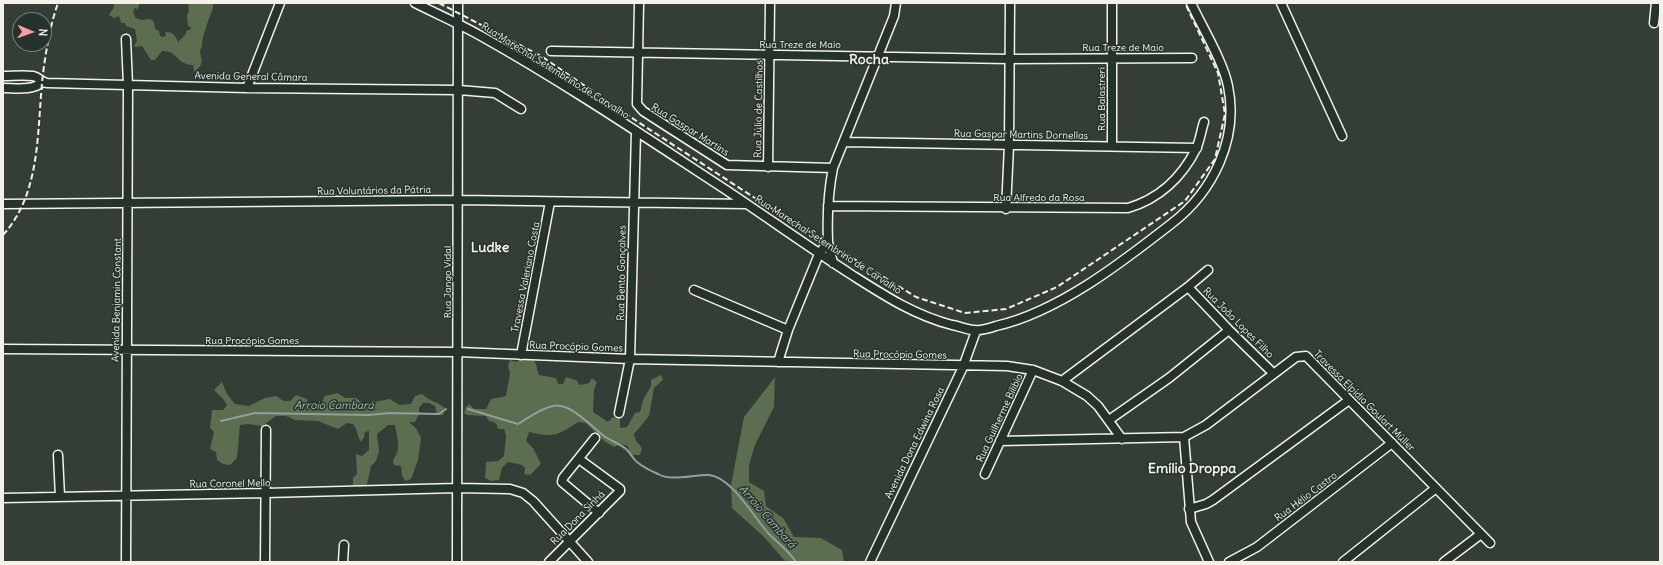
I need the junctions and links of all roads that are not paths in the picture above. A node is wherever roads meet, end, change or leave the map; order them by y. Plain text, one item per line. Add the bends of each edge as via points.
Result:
1 (280, 3) edge
2 (415, 3) edge
3 (458, 3) edge
4 (639, 3) edge
5 (770, 3) edge
6 (896, 3) edge
7 (1010, 3) edge
8 (1112, 3) edge
9 (1191, 3) edge
10 (1281, 3) edge
11 (1656, 3) edge
12 (1654, 23) dead end
13 (458, 25) junction
14 (126, 39) dead end
15 (551, 51) dead end
16 (638, 53) junction
17 (769, 55) junction
18 (878, 56) junction
19 (1192, 58) dead end
20 (1009, 59) junction
21 (1112, 59) junction
22 (3, 76) edge
23 (43, 82) junction
24 (128, 85) junction
25 (3, 88) edge
26 (247, 88) junction
27 (459, 90) junction
28 (521, 109) dead end
29 (1204, 122) dead end
30 (636, 132) junction
31 (1342, 136) dead end
32 (845, 142) junction
33 (1008, 146) junction
34 (1112, 146) junction
35 (1197, 148) junction
36 (768, 167) junction
37 (833, 168) junction
38 (458, 200) junction
39 (550, 202) junction
40 (634, 202) junction
41 (128, 203) junction
42 (3, 204) edge
43 (746, 204) junction
44 (828, 206) junction
45 (1006, 209) junction
46 (828, 242) junction
47 (819, 254) junction
48 (832, 263) junction
49 (1208, 270) dead end
50 (1188, 287) junction
51 (694, 290) dead end
52 (788, 330) junction
53 (1229, 330) junction
54 (976, 331) junction
55 (3, 349) edge
56 (126, 350) junction
57 (458, 352) junction
58 (521, 355) junction
59 (630, 359) junction
60 (778, 362) junction
61 (963, 366) junction
62 (1033, 370) junction
63 (1273, 373) junction
64 (1062, 381) junction
65 (1349, 400) junction
66 (619, 413) dead end
67 (1109, 420) junction
68 (266, 430) dead end
69 (1184, 437) junction
70 (595, 438) dead end
71 (1122, 439) junction
72 (1000, 441) junction
73 (1392, 443) junction
74 (58, 455) dead end
75 (579, 459) junction
76 (985, 474) dead end
77 (457, 488) junction
78 (1436, 488) junction
79 (266, 494) junction
80 (127, 496) junction
81 (60, 497) junction
82 (3, 498) edge
83 (1189, 509) junction
84 (599, 514) junction
85 (1480, 534) junction
86 (570, 541) junction
87 (1490, 543) dead end
88 (344, 544) dead end
89 (126, 562) edge
90 (265, 562) edge
91 (343, 562) edge
92 (457, 562) edge
93 (549, 562) edge
94 (588, 562) edge
95 (870, 562) edge
96 (1209, 562) edge
97 (1229, 562) edge
98 (1343, 562) edge
99 (1444, 562) edge

1 - 26 street
2 - 13 street, Rua Marechal Setembrino de Carvalho
3 - 13 street, Rua Jango Vidal
4 - 16 street
5 - 17 street, Rua Júlio de Castilhos
6 - 18 street via 894,16
7 - 20 street
8 - 21 street, Rua Balastreri
9 - 54 street, Rua Marechal Setembrino de Carvalho via 1228,85 1231,112 1229,132 1220,164 1211,181 1174,222 1092,282 1038,313
10 - 31 street
11 - 12 street
13 - 27 street, Rua Jango Vidal
13 - 30 street, Rua Marechal Setembrino de Carvalho via 530,64
14 - 24 street, Avenida Benjamin Constant
15 - 16 street, Rua Treze de Maio
16 - 17 street, Rua Treze de Maio
16 - 36 street, Rua Gaspar Martins via 637,104 642,112 727,165
17 - 18 street, Rua Treze de Maio
17 - 36 street, Rua Júlio de Castilhos
18 - 20 street, Rua Treze de Maio
18 - 32 street
19 - 21 street, Rua Treze de Maio
20 - 21 street, Rua Treze de Maio
20 - 33 street
21 - 34 street, Rua Balastreri
22 - 23 street, Avenida General Câmara via 33,76
23 - 24 street, Avenida General Câmara
23 - 25 street, Avenida General Câmara via 32,88
24 - 26 street, Avenida General Câmara
24 - 41 street, Avenida Benjamin Constant
26 - 27 street, Avenida General Câmara
27 - 28 street, Avenida General Câmara via 495,93
27 - 38 street, Rua Jango Vidal
29 - 35 street, Rua Alfredo da Rosa
30 - 40 street, Rua Bento Gonçalves
30 - 43 street, Rua Marechal Setembrino de Carvalho
32 - 33 street, Rua Gaspar Martins Dornellas
32 - 37 street
33 - 34 street, Rua Gaspar Martins Dornellas
33 - 45 street
34 - 35 street, Rua Gaspar Martins Dornellas
35 - 45 street, Rua Alfredo da Rosa via 1184,170 1168,187 1144,203 1128,208
36 - 37 street, Rua Gaspar Martins
37 - 44 street
38 - 39 street, Rua Voluntários da Pátria
38 - 41 street, Rua Voluntários da Pátria
38 - 57 street, Rua Jango Vidal
39 - 40 street, Rua Voluntários da Pátria
39 - 58 street, Travessa Valeriano Costa
40 - 43 street, Rua Voluntários da Pátria
40 - 59 street, Rua Bento Gonçalves
41 - 42 street, Rua Voluntários da Pátria
41 - 56 street, Avenida Benjamin Constant
43 - 47 street, Rua Marechal Setembrino de Carvalho
44 - 45 street, Rua Alfredo da Rosa
44 - 46 street
46 - 47 street
46 - 48 street
47 - 48 street, Rua Marechal Setembrino de Carvalho
47 - 52 street
48 - 54 street, Rua Marechal Setembrino de Carvalho via 913,312
49 - 50 street
50 - 53 street, Rua João Lopes Filho
50 - 64 street
51 - 52 street
52 - 60 street
53 - 63 street, Rua João Lopes Filho
53 - 67 street via 1170,378
54 - 61 street, Avenida Dona Edwina Rosa
55 - 56 street, Rua Procópio Gomes
56 - 57 street, Rua Procópio Gomes
56 - 80 street, Avenida Benjamin Constant
57 - 58 street, Rua Procópio Gomes
57 - 77 street, Rua Jango Vidal
58 - 59 street, Rua Procópio Gomes
59 - 60 street, Rua Procópio Gomes
59 - 66 street, Rua Bento Gonçalves
60 - 61 street, Rua Procópio Gomes
61 - 62 street, Rua Procópio Gomes via 1007,366
61 - 95 street, Avenida Dona Edwina Rosa
62 - 64 street, Rua Procópio Gomes
62 - 72 street, Rua Guilherme Bilibio
63 - 65 street, Travessa Elpídio Goulart Müller via 1296,357 1306,356
63 - 69 street, Travessa Elpídio Goulart Müller via 1206,425
64 - 67 street, Rua Procópio Gomes via 1087,396
65 - 73 street, Travessa Elpídio Goulart Müller
65 - 83 street via 1213,500
67 - 71 street, Rua Procópio Gomes
68 - 79 street
69 - 71 street, Travessa Elpídio Goulart Müller
69 - 83 street
70 - 75 street
71 - 72 street, Travessa Elpídio Goulart Müller
72 - 76 street, Rua Guilherme Bilibio
73 - 78 street, Travessa Elpídio Goulart Müller
73 - 97 street, Rua Hélio Castro via 1257,546
74 - 81 street
75 - 84 street via 562,482
75 - 84 street, Rua Dona Sinhá via 620,488
77 - 79 street, Rua Coronel Mello
77 - 86 street, Rua Coronel Mello via 510,489 523,493
77 - 92 street, Rua Jango Vidal
78 - 85 street, Travessa Elpídio Goulart Müller
78 - 98 street
79 - 80 street, Rua Coronel Mello
79 - 90 street
80 - 81 street, Rua Coronel Mello
80 - 89 street, Avenida Benjamin Constant
81 - 82 street, Rua Coronel Mello
83 - 96 street via 1194,531
84 - 86 street, Rua Dona Sinhá
85 - 87 street, Travessa Elpídio Goulart Müller
85 - 99 street
86 - 93 street, Rua Dona Sinhá
86 - 94 street, Rua Coronel Mello
88 - 91 street

